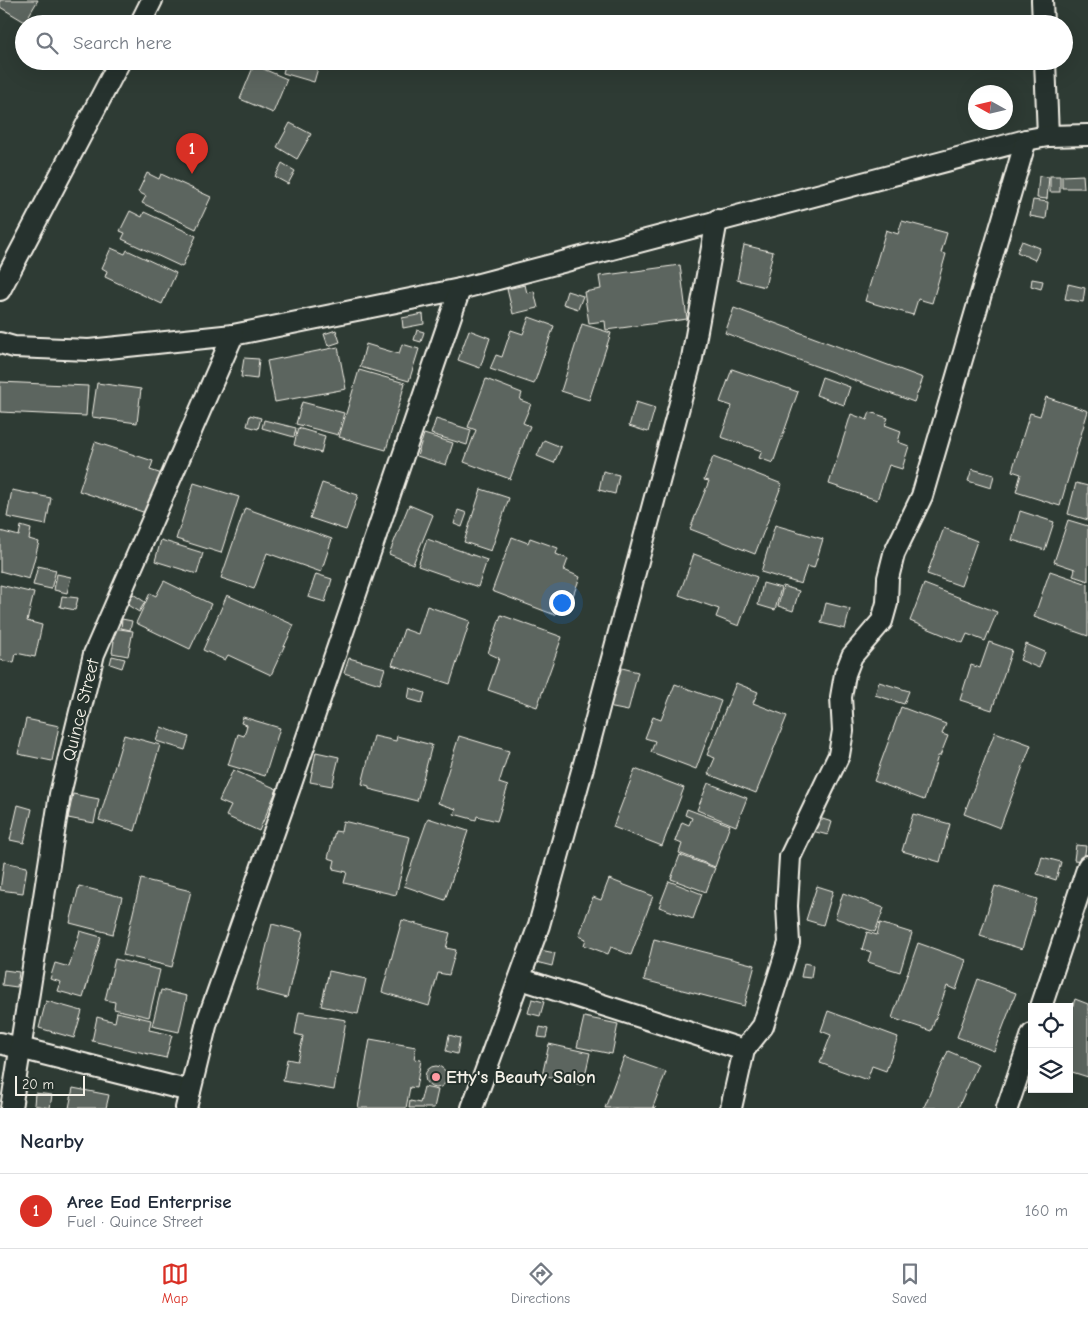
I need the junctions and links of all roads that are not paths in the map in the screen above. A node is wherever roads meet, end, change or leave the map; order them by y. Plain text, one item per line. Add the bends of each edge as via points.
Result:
1 (1042, 0) edge
2 (150, 1) edge
3 (144, 15) edge
4 (1043, 15) edge
5 (115, 70) edge
6 (1045, 70) edge
7 (1088, 135) edge
8 (1048, 136) junction
9 (1026, 140) junction
10 (717, 220) junction
11 (460, 289) junction
12 (0, 290) edge
13 (233, 335) junction
14 (0, 343) edge
15 (1088, 866) edge
16 (521, 979) junction
17 (1042, 1003) edge
18 (0, 1043) edge
19 (1028, 1046) edge
20 (21, 1048) junction
21 (744, 1050) junction
22 (188, 1099) edge
23 (11, 1108) edge
24 (472, 1108) edge
25 (731, 1108) edge
26 (1007, 1108) edge

1 - 4 street
2 - 3 street
5 - 12 street
6 - 8 street
7 - 8 street
8 - 9 street
9 - 10 street
9 - 21 street via 922,496 894,554 882,621 852,656 845,674 839,755 790,857 789,943 763,1026
10 - 11 street
10 - 16 street via 692,358 554,870
11 - 13 street
11 - 22 street via 207,1022
13 - 14 street via 89,350
13 - 20 street, Quince Street via 94,654 60,794
15 - 17 street
16 - 21 street
16 - 24 street
18 - 20 street
19 - 26 street
20 - 22 street
20 - 23 street, Quince Street
21 - 25 street

